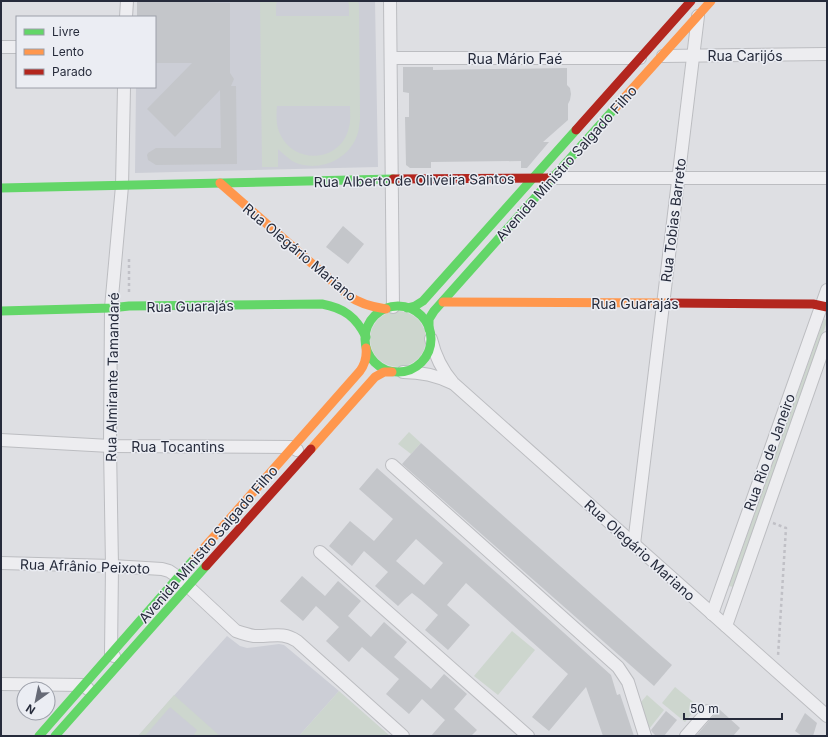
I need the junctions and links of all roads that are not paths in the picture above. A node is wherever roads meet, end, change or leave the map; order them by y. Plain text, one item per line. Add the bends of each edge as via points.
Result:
1 (127, 1) edge
2 (390, 1) edge
3 (691, 1) edge
4 (711, 1) edge
5 (126, 16) edge
6 (698, 16) junction
7 (1, 47) edge
8 (16, 48) edge
9 (827, 54) edge
10 (693, 55) junction
11 (662, 56) junction
12 (391, 58) junction
13 (640, 58) junction
14 (124, 88) edge
15 (532, 178) junction
16 (553, 178) junction
17 (678, 178) junction
18 (827, 178) edge
19 (392, 179) junction
20 (220, 183) junction
21 (122, 186) junction
22 (1, 188) edge
23 (330, 279) junction
24 (827, 290) edge
25 (443, 302) junction
26 (663, 303) junction
27 (314, 304) junction
28 (824, 306) edge
29 (111, 308) junction
30 (390, 308) junction
31 (407, 308) junction
32 (1, 311) edge
33 (430, 334) junction
34 (366, 337) junction
35 (827, 338) edge
36 (366, 348) junction
37 (397, 372) junction
38 (453, 383) junction
39 (1, 440) edge
40 (110, 446) junction
41 (292, 447) junction
42 (305, 455) junction
43 (392, 465) dead end
44 (634, 544) junction
45 (320, 552) dead end
46 (1, 563) edge
47 (112, 566) junction
48 (178, 577) junction
49 (188, 586) junction
50 (712, 614) junction
51 (726, 626) junction
52 (116, 658) junction
53 (1, 684) edge
54 (84, 685) junction
55 (93, 693) junction
56 (708, 710) dead end
57 (827, 716) edge
58 (38, 736) edge
59 (55, 736) edge
60 (403, 736) edge
61 (528, 736) edge
62 (645, 736) edge
63 (686, 736) edge

1 - 5 street
2 - 12 street
3 - 13 main road, Avenida Ministro Salgado Filho
4 - 6 main road, Avenida Ministro Salgado Filho
6 - 10 street, Rua Tobias Barreto
6 - 11 main road, Avenida Ministro Salgado Filho
7 - 8 street
9 - 10 street, Rua Carijós
10 - 11 street, Rua Carijós
10 - 17 street, Rua Tobias Barreto
11 - 16 main road, Avenida Ministro Salgado Filho
12 - 13 street, Rua Mário Faé
12 - 19 street
13 - 15 main road, Avenida Ministro Salgado Filho
14 - 21 street, Rua Almirante Tamandaré
15 - 16 main road, Rua Alberto de Oliveira Santos
15 - 19 main road, Rua Alberto de Oliveira Santos
15 - 31 main road, Avenida Ministro Salgado Filho via 422,301
16 - 17 street, Rua Alberto de Oliveira Santos
16 - 25 main road, Avenida Ministro Salgado Filho
17 - 18 street, Rua Alberto de Oliveira Santos
17 - 26 street, Rua Tobias Barreto
19 - 20 main road, Rua Alberto de Oliveira Santos
19 - 30 street
20 - 21 main road, Rua Alberto de Oliveira Santos
20 - 23 main road, Rua Olegário Mariano
21 - 22 main road, Rua Alberto de Oliveira Santos
21 - 29 street, Rua Almirante Tamandaré
23 - 27 main road via 328,293 322,301
23 - 30 main road, Rua Olegário Mariano via 358,302 372,307
24 - 28 street, Rua Rio de Janeiro
25 - 26 main road, Rua Guarajás
25 - 33 main road, Avenida Ministro Salgado Filho via 431,316
26 - 28 main road, Rua Guarajás
26 - 44 street, Rua Tobias Barreto
27 - 29 main road, Rua Guarajás
27 - 34 main road, Rua Guarajás via 332,306 345,311 356,320
28 - 50 street, Rua Rio de Janeiro
29 - 32 main road, Rua Guarajás
29 - 40 street, Rua Almirante Tamandaré
30 - 31 main road
30 - 34 main road via 373,318
31 - 33 main road via 421,316
33 - 37 main road via 430,350 425,359 413,369
33 - 38 street, Rua Olegário Mariano via 439,363
34 - 36 main road
35 - 51 street, Rua Rio de Janeiro
36 - 37 main road via 382,368
36 - 41 main road, Avenida Ministro Salgado Filho via 366,358 360,371
37 - 38 street, Rua Olegário Mariano via 429,374
37 - 42 main road, Avenida Ministro Salgado Filho via 381,374 375,378
38 - 44 street, Rua Olegário Mariano
39 - 40 street, Rua Tocantins
40 - 41 street, Rua Tocantins
40 - 47 street, Rua Almirante Tamandaré
41 - 42 street
41 - 48 main road, Avenida Ministro Salgado Filho
42 - 49 main road, Avenida Ministro Salgado Filho
43 - 62 street via 618,667 628,682
44 - 50 street, Rua Olegário Mariano
45 - 61 street
46 - 47 street, Rua Afrânio Peixoto
47 - 48 street, Rua Afrânio Peixoto via 162,569
47 - 52 street, Rua Almirante Tamandaré
48 - 49 street, Rua Afrânio Peixoto
48 - 52 main road, Avenida Ministro Salgado Filho
49 - 52 main road, Avenida Ministro Salgado Filho
49 - 60 street, Rua Afrânio Peixoto via 236,631 254,636 284,635 298,641
50 - 51 street, Rua Olegário Mariano
51 - 57 street, Rua Olegário Mariano
52 - 54 main road, Avenida Ministro Salgado Filho
52 - 55 main road, Avenida Ministro Salgado Filho
53 - 54 street
54 - 55 street
54 - 58 main road, Avenida Ministro Salgado Filho
55 - 59 main road, Avenida Ministro Salgado Filho
56 - 63 street

